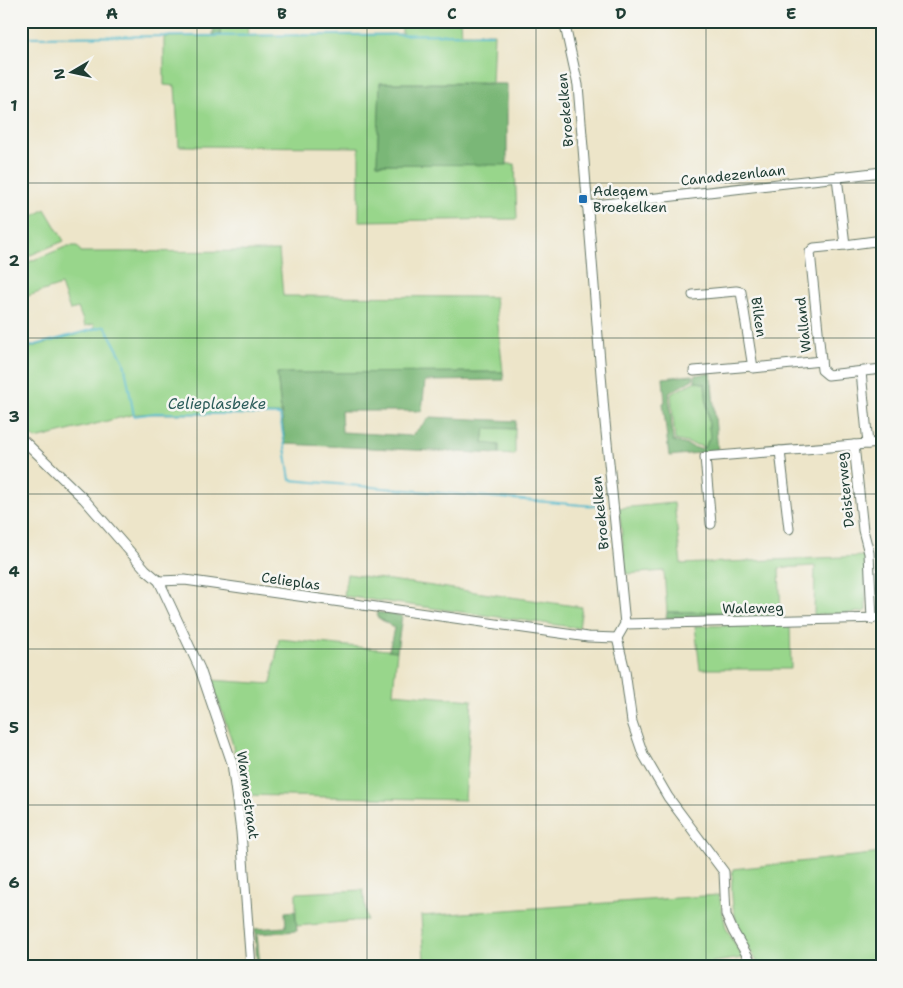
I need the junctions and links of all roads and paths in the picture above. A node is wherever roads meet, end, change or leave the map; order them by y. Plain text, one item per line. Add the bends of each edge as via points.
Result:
1 (564, 21) edge
2 (882, 172) edge
3 (837, 177) junction
4 (587, 206) junction
5 (845, 245) junction
6 (882, 248) edge
7 (693, 295) dead end
8 (821, 361) junction
9 (752, 366) junction
10 (882, 369) edge
11 (694, 371) dead end
12 (861, 372) junction
13 (21, 438) edge
14 (882, 443) edge
15 (868, 444) junction
16 (854, 445) junction
17 (780, 451) junction
18 (711, 524) dead end
19 (788, 529) dead end
20 (159, 582) junction
21 (877, 618) edge
22 (625, 624) junction
23 (617, 638) junction
24 (251, 967) edge
25 (754, 967) edge

1 - 4 street, Broekelken via 577,78
2 - 3 street, Canadezenlaan
3 - 4 street, Canadezenlaan
3 - 5 street
4 - 22 street, Broekelken
5 - 6 street, Walland via 875,241
5 - 8 street, Walland via 814,248 810,252
7 - 9 street, Bilken via 741,292
8 - 9 street
8 - 12 street, Walland via 822,370 828,375
9 - 11 street
10 - 12 street, Walland
12 - 15 street, Deisterweg
13 - 20 street via 84,498
14 - 15 street
15 - 16 street, Deisterweg
16 - 17 street
16 - 21 street, Deisterweg
17 - 18 street via 705,457
17 - 19 street
20 - 23 street, Celieplas via 185,580 588,637
20 - 24 street, Warmestraat via 203,676 232,764 241,832
21 - 22 street, Waleweg
22 - 23 street
23 - 25 street via 632,722 643,754 668,797 724,872 729,922

